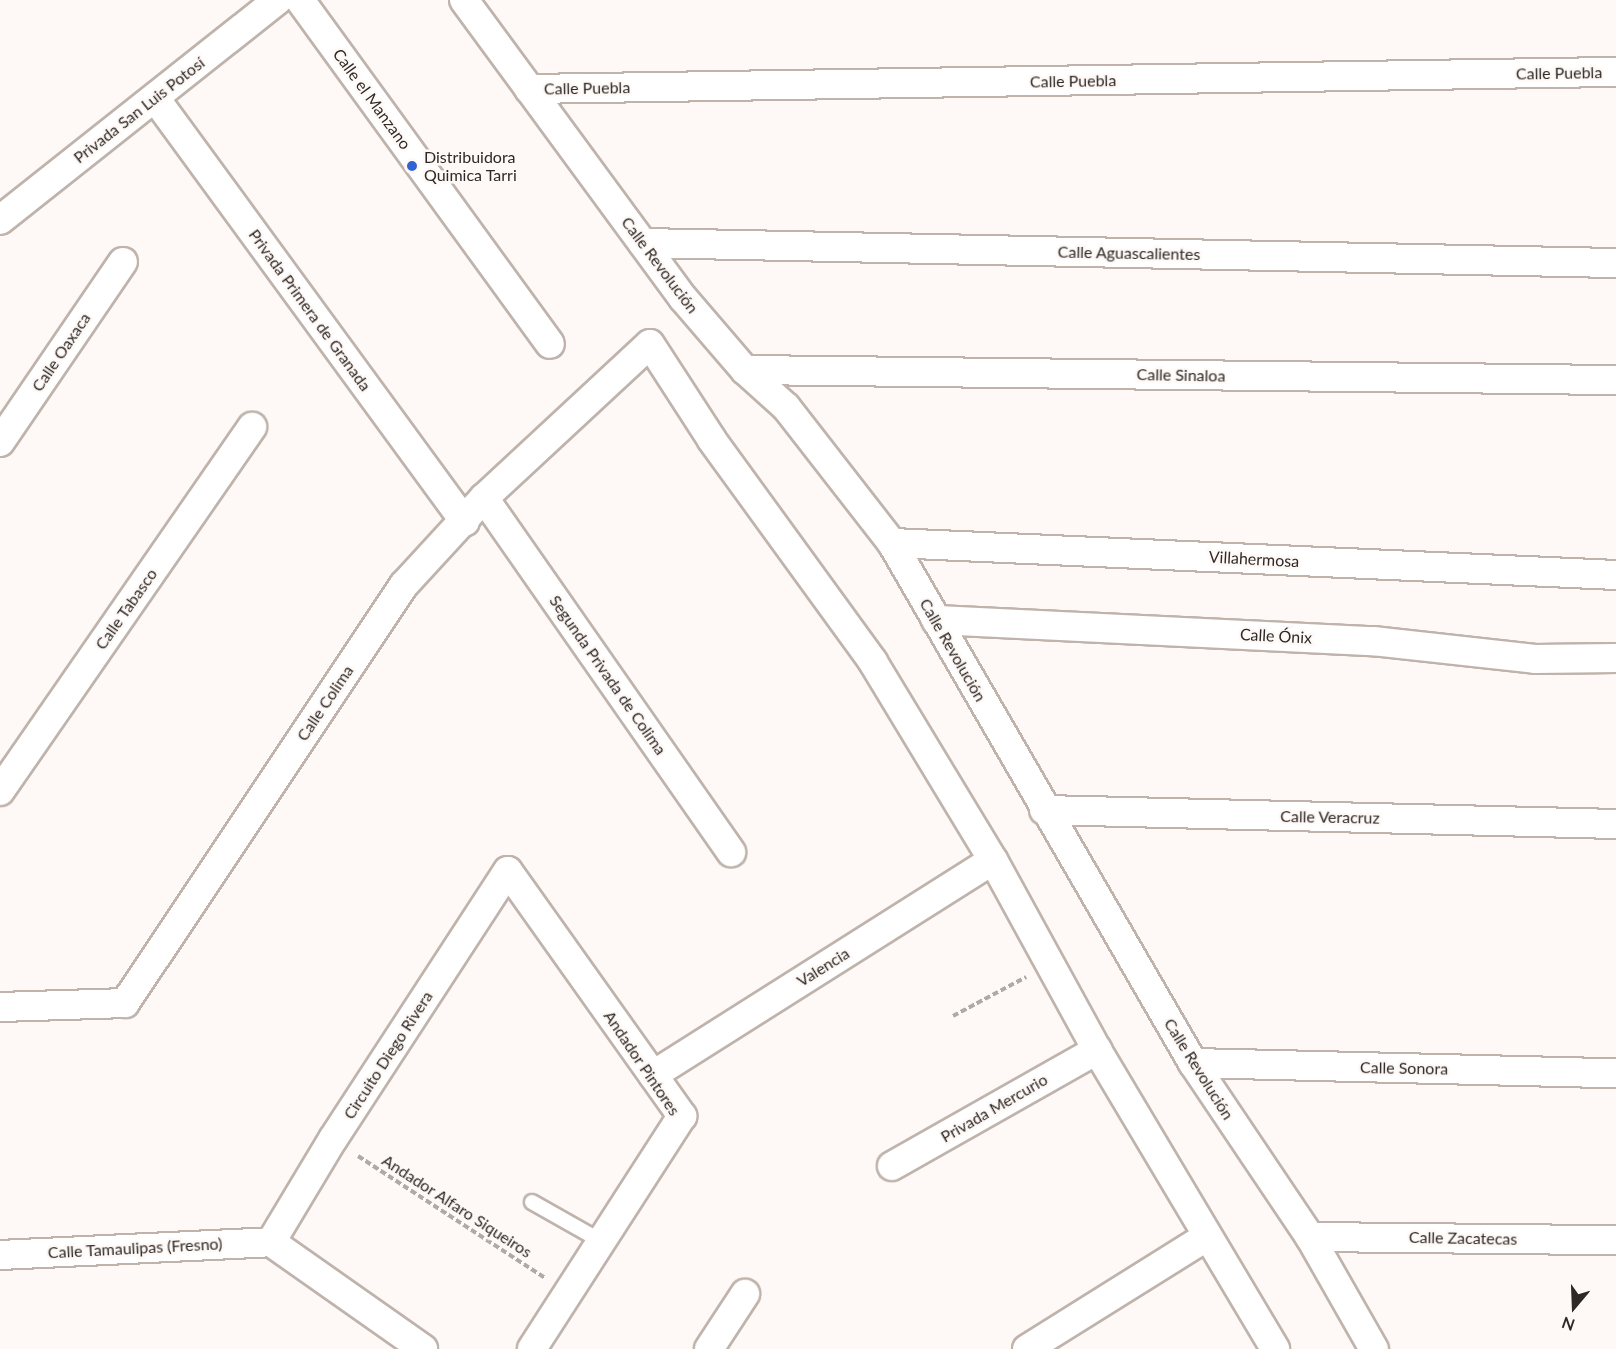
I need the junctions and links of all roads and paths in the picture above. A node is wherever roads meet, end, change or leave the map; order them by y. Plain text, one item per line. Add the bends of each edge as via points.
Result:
1 (278, 0) edge
2 (300, 0) edge
3 (464, 0) edge
4 (1616, 72) edge
5 (529, 89) junction
6 (155, 98) junction
7 (0, 220) edge
8 (643, 243) junction
9 (123, 262) dead end
10 (1616, 263) edge
11 (550, 344) dead end
12 (745, 370) junction
13 (1616, 380) edge
14 (252, 427) dead end
15 (0, 442) edge
16 (484, 498) junction
17 (465, 522) junction
18 (892, 543) junction
19 (1616, 575) edge
20 (936, 620) junction
21 (1616, 658) edge
22 (0, 791) edge
23 (1044, 810) junction
24 (1616, 824) edge
25 (731, 852) dead end
26 (993, 860) junction
27 (508, 871) joint
28 (1050, 964) junction
29 (0, 1007) edge
30 (954, 1016) dead end
31 (1097, 1050) junction
32 (1193, 1063) junction
33 (1616, 1073) edge
34 (652, 1075) junction
35 (333, 1139) junction
36 (892, 1167) dead end
37 (532, 1202) dead end
38 (1206, 1237) junction
39 (1310, 1237) junction
40 (1616, 1240) edge
41 (601, 1241) junction
42 (271, 1242) junction
43 (0, 1255) edge
44 (569, 1292) junction
45 (745, 1294) dead end
46 (423, 1349) edge
47 (532, 1349) edge
48 (710, 1349) edge
49 (1027, 1349) edge
50 (1275, 1349) edge
51 (1374, 1349) edge

1 - 6 street, Privada San Luis Potosí
2 - 11 street, Calle el Manzano
3 - 5 street, Calle Revolución
4 - 5 street, Calle Puebla
5 - 8 street, Calle Revolución
6 - 7 street, Privada San Luis Potosí
6 - 17 street, Privada Primera de Granada
8 - 10 street, Calle Aguascalientes
8 - 12 street, Calle Revolución via 683,298
9 - 15 street, Calle Oaxaca
12 - 13 street, Calle Sinaloa
12 - 18 street, Calle Revolución via 786,406
14 - 22 street, Calle Tabasco
16 - 17 street, Calle Colima
16 - 25 street, Segunda Privada de Colima
16 - 26 street, Calle Colima via 650,345 712,440 873,662
17 - 29 street, Calle Colima via 404,585 125,1004
18 - 19 street, Villahermosa
18 - 20 street, Calle Revolución
20 - 21 street, Calle Ónix via 1374,641 1534,659
20 - 23 street, Calle Revolución
23 - 24 street, Calle Veracruz
23 - 32 street, Calle Revolución
26 - 28 street
26 - 34 street, Valencia
27 - 34 street, Andador Pintores
27 - 35 street, Circuito Diego Rivera
28 - 30 path
28 - 31 street
31 - 36 street, Privada Mercurio
31 - 38 street
32 - 33 street, Calle Sonora
32 - 39 street, Calle Revolución
34 - 41 street, Andador Pintores via 682,1116
35 - 42 street, Circuito Diego Rivera
35 - 44 path, Andador Alfaro Siqueiros
37 - 41 lane
38 - 49 street
38 - 50 street
39 - 40 street, Calle Zacatecas
39 - 51 street, Calle Revolución
41 - 44 street, Andador Pintores
42 - 43 street, Calle Tamaulipas (Fresno)
42 - 46 street
44 - 47 street, Andador Pintores
45 - 48 street

